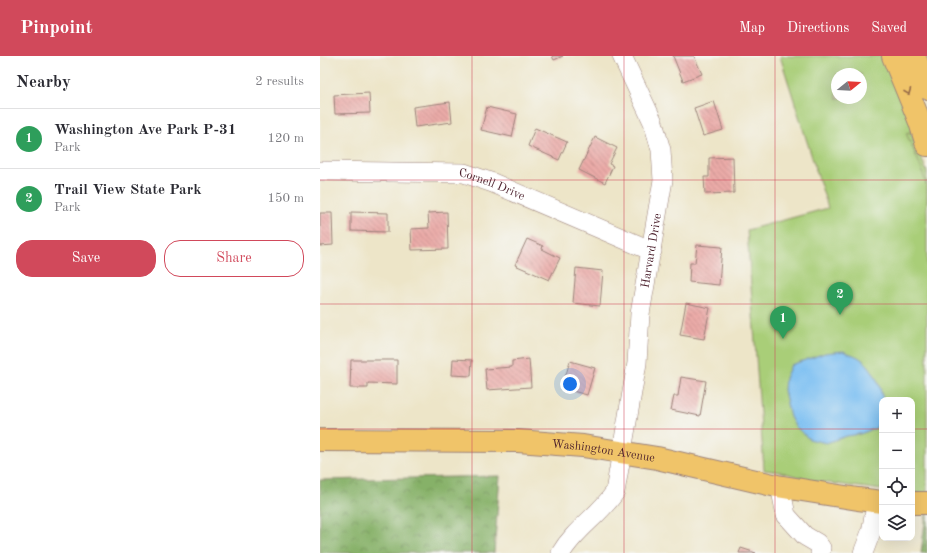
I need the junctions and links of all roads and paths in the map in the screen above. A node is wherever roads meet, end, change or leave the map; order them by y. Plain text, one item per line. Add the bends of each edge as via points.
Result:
1 (622, 56) edge
2 (893, 56) edge
3 (914, 56) edge
4 (927, 88) edge
5 (927, 145) edge
6 (320, 171) edge
7 (652, 251) junction
8 (320, 440) edge
9 (621, 452) junction
10 (780, 486) junction
11 (879, 502) edge
12 (915, 503) edge
13 (927, 503) edge
14 (871, 544) edge
15 (561, 553) edge
16 (820, 553) edge
17 (863, 553) edge

1 - 7 street, Harvard Drive via 652,122 661,150 663,180
2 -> 5 main road
3 - 4 main road
6 - 7 street, Cornell Drive via 464,173 493,182
7 - 9 street, Harvard Drive via 640,314 637,363
8 - 9 main road, Washington Avenue via 518,441
9 - 10 main road, Washington Avenue
9 - 15 street, Harvard Drive via 615,492 568,542
10 - 11 main road, Washington Avenue
10 - 16 street via 786,515 805,536 817,543 821,548
11 - 14 street
12 - 13 main road
14 - 17 street

